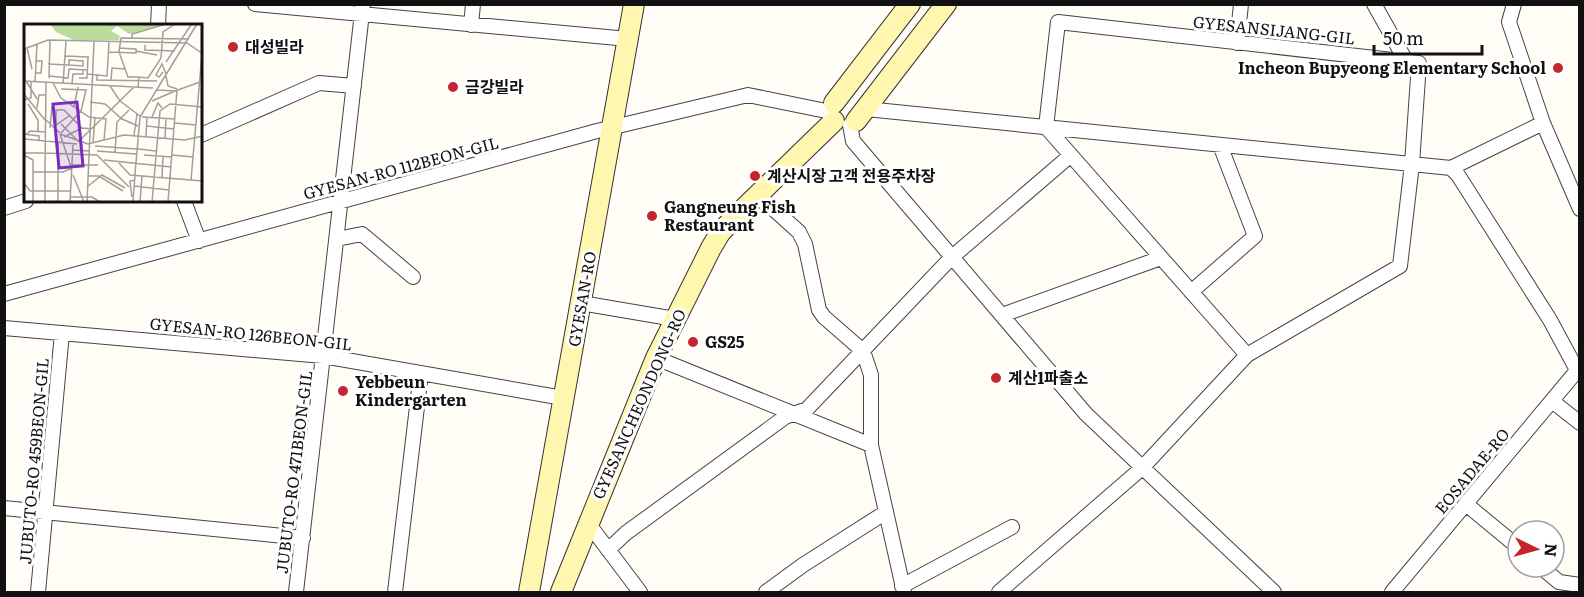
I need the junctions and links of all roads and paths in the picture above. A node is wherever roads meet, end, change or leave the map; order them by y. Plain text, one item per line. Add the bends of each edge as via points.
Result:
1 (159, 4) edge
2 (255, 4) edge
3 (473, 4) edge
4 (634, 4) edge
5 (910, 4) edge
6 (946, 4) edge
7 (1241, 4) edge
8 (1374, 4) edge
9 (1514, 4) edge
10 (363, 9) edge
11 (158, 24) edge
12 (471, 25) junction
13 (628, 39) junction
14 (1237, 43) junction
15 (1406, 61) junction
16 (354, 86) junction
17 (845, 115) junction
18 (1543, 123) junction
19 (612, 127) junction
20 (1046, 127) junction
21 (202, 135) edge
22 (1220, 145) junction
23 (1071, 155) junction
24 (1412, 164) junction
25 (1451, 168) junction
26 (758, 195) junction
27 (341, 201) junction
28 (24, 202) edge
29 (184, 202) edge
30 (4, 208) edge
31 (1580, 209) edge
32 (337, 239) junction
33 (199, 241) junction
34 (952, 257) junction
35 (1161, 258) junction
36 (414, 277) dead end
37 (1191, 291) junction
38 (4, 294) edge
39 (581, 303) junction
40 (1002, 315) junction
41 (675, 319) junction
42 (4, 328) edge
43 (62, 333) junction
44 (863, 351) junction
45 (1247, 355) junction
46 (324, 356) junction
47 (656, 358) junction
48 (1578, 369) edge
49 (421, 373) junction
50 (563, 398) junction
51 (1552, 401) junction
52 (794, 413) junction
53 (1580, 423) edge
54 (871, 445) junction
55 (1143, 468) junction
56 (1466, 504) junction
57 (4, 508) edge
58 (46, 512) junction
59 (886, 512) junction
60 (588, 523) junction
61 (1012, 527) dead end
62 (1506, 537) edge
63 (303, 538) junction
64 (608, 550) junction
65 (1580, 585) edge
66 (1559, 587) edge
67 (903, 589) edge
68 (38, 592) edge
69 (296, 592) edge
70 (395, 592) edge
71 (529, 592) edge
72 (561, 592) edge
73 (640, 592) edge
74 (766, 592) edge
75 (999, 592) edge
76 (1274, 592) edge
77 (1392, 592) edge

1 - 11 street
2 - 10 street
3 - 12 street
4 - 13 street, GYESAN-RO
5 - 17 street, GYESANCHEONDONG-RO
6 - 17 street, GYESANCHEONDONG-RO
7 - 14 street
8 - 15 street
9 - 18 street via 1509,22
10 - 12 street
10 - 16 street, JUBUTO-RO 471BEON-GIL
12 - 13 street
13 - 19 street, GYESAN-RO
14 - 15 street, GYESANSIJANG-GIL
14 - 20 street, GYESANSIJANG-GIL via 1058,22
15 - 24 street via 1419,63
16 - 21 street via 319,83
16 - 27 street, JUBUTO-RO 471BEON-GIL
17 - 19 street, GYESAN-RO 112BEON-GIL via 748,94
17 - 20 street
17 - 26 street, GYESANCHEONDONG-RO
17 - 34 street via 853,141
18 - 25 street
18 - 31 street
19 - 27 street, GYESAN-RO 112BEON-GIL
19 - 39 street, GYESAN-RO
20 - 22 street
20 - 23 street
22 - 24 street
22 - 37 street via 1255,236
23 - 34 street
23 - 35 street
24 - 25 street
24 - 45 street via 1400,266
25 - 48 street, EOSADAE-RO
26 - 41 street, GYESANCHEONDONG-RO via 720,232
26 - 44 street via 800,232 819,310
27 - 32 street, JUBUTO-RO 471BEON-GIL
27 - 33 street, GYESAN-RO 112BEON-GIL
28 - 30 street
29 - 33 street
32 - 36 street via 362,234
32 - 46 street, JUBUTO-RO 471BEON-GIL
33 - 38 street, GYESAN-RO 112BEON-GIL
34 - 40 street
34 - 44 street
35 - 37 street
35 - 40 street
37 - 45 street
39 - 41 street
39 - 50 street, GYESAN-RO
40 - 55 street via 1086,414
41 - 47 street, GYESANCHEONDONG-RO
42 - 43 street, GYESAN-RO 126BEON-GIL
43 - 46 street, GYESAN-RO 126BEON-GIL
43 - 58 street, JUBUTO-RO 459BEON-GIL
44 - 52 street via 807,409
44 - 54 street via 871,375
45 - 55 street
46 - 49 street, GYESAN-RO 126BEON-GIL
46 - 63 street, JUBUTO-RO 471BEON-GIL
47 - 52 street
47 - 60 street, GYESANCHEONDONG-RO
48 - 51 street, EOSADAE-RO
49 - 50 street, GYESAN-RO 126BEON-GIL
49 - 70 street
50 - 71 street, GYESAN-RO
51 - 53 street
51 - 56 street, EOSADAE-RO
52 - 54 street
52 - 64 street via 626,533
54 - 59 street
55 - 75 street
55 - 76 street
56 - 62 street
56 - 77 street, EOSADAE-RO
57 - 58 street
58 - 63 street
58 - 68 street, JUBUTO-RO 459BEON-GIL
59 - 67 street
59 - 74 street
60 - 64 street
60 - 72 street, GYESANCHEONDONG-RO
61 - 67 street
63 - 69 street, JUBUTO-RO 471BEON-GIL
64 - 73 street
65 - 66 street

